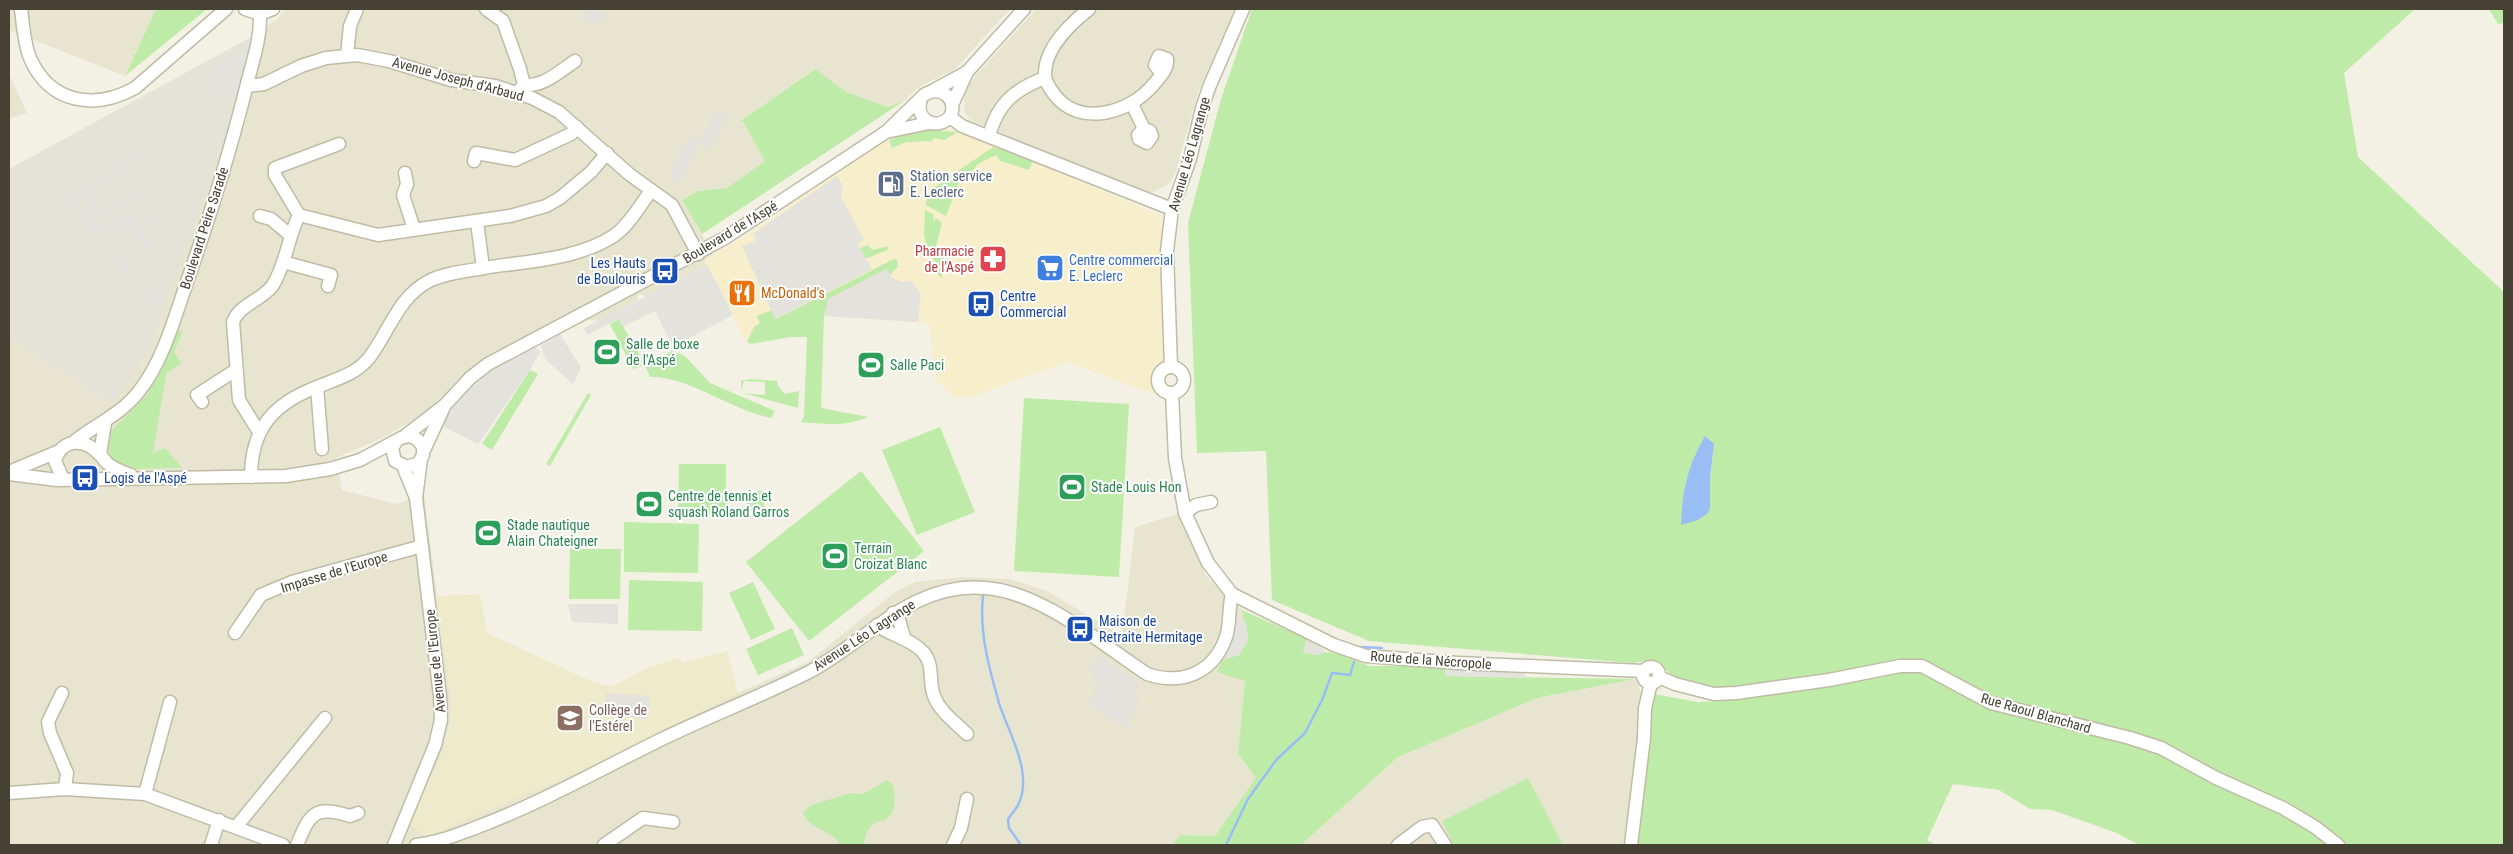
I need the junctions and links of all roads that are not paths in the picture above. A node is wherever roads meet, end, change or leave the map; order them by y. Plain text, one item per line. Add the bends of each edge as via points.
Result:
1 (21, 9) edge
2 (226, 9) edge
3 (245, 9) edge
4 (273, 9) edge
5 (357, 9) edge
6 (1024, 9) edge
7 (1089, 9) edge
8 (1243, 9) edge
9 (493, 11) edge
10 (260, 14) junction
11 (347, 55) junction
12 (575, 61) dead end
13 (967, 72) junction
14 (1162, 74) dead end
15 (1045, 78) junction
16 (247, 86) junction
17 (520, 89) junction
18 (934, 90) junction
19 (921, 99) junction
20 (1132, 104) junction
21 (951, 111) junction
22 (929, 123) junction
23 (577, 127) junction
24 (1144, 129) dead end
25 (886, 132) junction
26 (989, 136) junction
27 (339, 144) dead end
28 (607, 153) junction
29 (474, 162) dead end
30 (405, 173) dead end
31 (651, 191) junction
32 (1172, 209) junction
33 (299, 215) junction
34 (260, 216) dead end
35 (477, 222) junction
36 (414, 229) junction
37 (290, 235) junction
38 (698, 254) junction
39 (283, 262) junction
40 (483, 268) junction
41 (328, 286) dead end
42 (1171, 367) junction
43 (236, 370) junction
44 (317, 387) junction
45 (1172, 393) junction
46 (202, 402) dead end
47 (445, 405) junction
48 (105, 423) junction
49 (258, 432) junction
50 (401, 438) junction
51 (75, 441) junction
52 (322, 450) dead end
53 (57, 452) junction
54 (101, 455) junction
55 (422, 455) junction
56 (360, 460) junction
57 (399, 464) junction
58 (9, 473) edge
59 (135, 477) junction
60 (251, 477) junction
61 (90, 478) junction
62 (63, 479) junction
63 (416, 498) junction
64 (1211, 502) dead end
65 (1185, 513) junction
66 (422, 546) junction
67 (1232, 594) junction
68 (893, 613) junction
69 (878, 625) junction
70 (235, 633) dead end
71 (904, 637) junction
72 (1655, 680) junction
73 (62, 693) dead end
74 (170, 702) dead end
75 (325, 718) dead end
76 (967, 734) dead end
77 (65, 789) junction
78 (9, 792) edge
79 (145, 794) junction
80 (967, 799) dead end
81 (358, 813) dead end
82 (219, 820) junction
83 (673, 822) dead end
84 (236, 827) junction
85 (402, 827) junction
86 (211, 845) edge
87 (283, 845) edge
88 (297, 845) edge
89 (394, 845) edge
90 (416, 845) edge
91 (604, 845) edge
92 (953, 845) edge
93 (1398, 845) edge
94 (1445, 845) edge
95 (1631, 845) edge
96 (2338, 845) edge

1 - 2 street via 28,51 42,78 63,94 98,101 120,96 134,88
3 - 10 street
4 - 10 street
5 - 11 street via 350,26
6 - 13 street
7 - 15 street via 1053,47
8 - 32 street, Avenue Léo Lagrange via 1210,85 1190,159
9 - 17 street via 503,21 520,68
10 - 16 street, Boulevard Peire Sarade via 260,32
11 - 16 street, Avenue Joseph d'Arbaud via 326,58 264,84
11 - 17 street, Avenue Joseph d'Arbaud via 389,61 451,80
12 - 17 street via 552,78
13 - 18 street
13 - 21 street
14 - 20 street
15 - 20 street via 1060,102 1085,114 1098,114
15 - 26 street via 1016,92 1004,102
16 - 48 street, Boulevard Peire Sarade via 205,229 162,348 141,389
17 - 23 street, Avenue Joseph d'Arbaud
18 - 19 street
18 - 21 street via 944,92
19 - 22 street via 921,116
19 - 25 street, Boulevard de l'Aspé
20 - 24 street
21 - 22 street via 940,124
21 - 26 street via 962,126
22 - 25 street, Boulevard de l'Aspé
23 - 28 street, Avenue Joseph d'Arbaud
23 - 29 street via 571,134 515,160 476,153
25 - 38 street, Boulevard de l'Aspé
26 - 32 street
27 - 33 street via 274,168
28 - 31 street, Avenue Joseph d'Arbaud
28 - 35 street via 591,172 546,206
30 - 36 street via 404,195
31 - 38 street, Avenue Joseph d'Arbaud via 672,205
31 - 40 street via 616,234 594,247 566,255
32 - 42 street, Avenue Léo Lagrange via 1167,251
33 - 36 street via 378,235
33 - 37 street
34 - 37 street via 270,219
35 - 36 street
35 - 40 street
37 - 39 street
38 - 47 street, Boulevard de l'Aspé via 497,358 470,378
39 - 41 street via 330,275
39 - 43 street via 272,286 235,317
40 - 44 street via 428,282 402,302 368,359 343,378
42 - 45 street via 1179,370 1184,381 1180,389
42 - 45 street via 1161,371 1158,381 1161,388
43 - 46 street via 198,395
43 - 49 street via 239,400
44 - 49 street via 293,398
44 - 52 street
45 - 65 street via 1175,458
47 - 50 street, Boulevard de l'Aspé
47 - 55 street, Boulevard de l'Aspé
48 - 51 street, Boulevard Peire Sarade
48 - 54 street
49 - 60 street via 251,455
50 - 55 street via 417,439
50 - 56 street, Boulevard de l'Aspé
50 - 57 street via 392,453
51 - 53 street via 65,444
51 - 54 street
53 - 58 street
53 - 62 street via 55,461
54 - 59 street, Boulevard de l'Aspé via 117,470
54 - 61 street via 101,465
55 - 57 street via 415,465
55 - 63 street, Avenue de l'Europe
56 - 57 street, Boulevard de l'Aspé
56 - 60 street, Boulevard de l'Aspé via 330,470
57 - 63 street, Avenue de l'Europe
58 - 62 street
59 - 60 street, Boulevard de l'Aspé
59 - 61 street, Boulevard de l'Aspé
61 - 62 street
63 - 66 street, Avenue de l'Europe
64 - 65 street via 1196,505
65 - 67 street via 1208,563
66 - 70 street, Impasse de l'Europe via 292,582 261,595
66 - 85 street, Avenue de l'Europe via 441,720 435,745
67 - 68 street, Avenue Léo Lagrange via 1225,640 1216,656 1196,674 1180,680 1147,674 1060,616 1026,598 994,588 944,591 923,597
67 - 72 street, Route de la Nécropole via 1334,645 1366,656 1643,670 1646,682
68 - 69 street, Avenue Léo Lagrange
68 - 71 street via 899,620
69 - 71 street via 887,633
69 - 90 street, Avenue Léo Lagrange via 809,672 712,714 553,795 497,820 433,843
71 - 76 street via 929,661 936,702
72 - 95 street via 1645,708
72 - 96 street, Rue Raoul Blanchard via 1700,692 1729,694 1900,666 1922,666 1991,703 2160,748 2283,808
73 - 77 street via 48,722 54,747 67,773
74 - 79 street
75 - 84 street
77 - 78 street
77 - 79 street
79 - 82 street
80 - 92 street via 961,828
81 - 88 street via 350,816 330,810 320,811 306,824
82 - 84 street
82 - 86 street
83 - 91 street via 643,818
84 - 87 street
85 - 89 street, Avenue de l'Europe
85 - 90 street
93 - 94 street via 1422,827 1432,825

